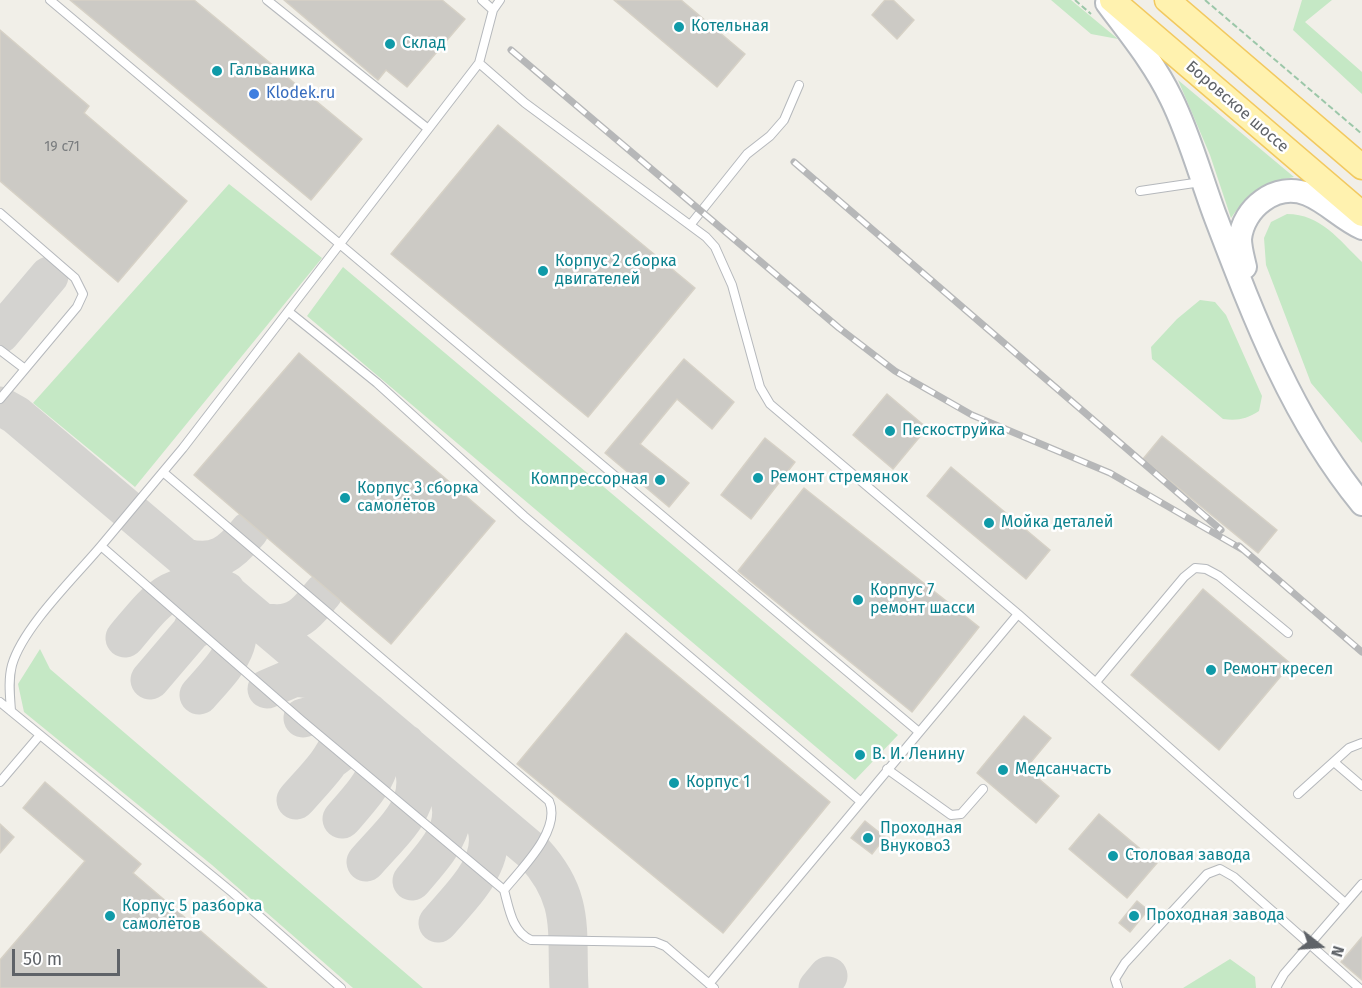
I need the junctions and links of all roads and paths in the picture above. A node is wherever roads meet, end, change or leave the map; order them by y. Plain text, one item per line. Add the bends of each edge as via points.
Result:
1 (50, 0) edge
2 (267, 0) edge
3 (482, 0) edge
4 (500, 0) edge
5 (1105, 0) edge
6 (1112, 0) edge
7 (1167, 0) edge
8 (1205, 0) edge
9 (493, 10) junction
10 (479, 63) junction
11 (799, 85) dead end
12 (427, 128) junction
13 (1362, 134) edge
14 (1362, 167) edge
15 (1203, 182) junction
16 (1140, 191) dead end
17 (0, 213) edge
18 (1362, 214) edge
19 (691, 224) junction
20 (1362, 228) edge
21 (340, 243) junction
22 (289, 312) junction
23 (1256, 315) junction
24 (0, 350) edge
25 (25, 369) junction
26 (0, 399) edge
27 (163, 472) junction
28 (1362, 504) edge
29 (101, 546) junction
30 (1018, 614) junction
31 (1288, 633) dead end
32 (1096, 682) junction
33 (0, 702) edge
34 (11, 711) junction
35 (919, 732) junction
36 (40, 735) junction
37 (1362, 743) edge
38 (1334, 762) junction
39 (887, 769) junction
40 (0, 782) edge
41 (1362, 786) edge
42 (983, 789) dead end
43 (1298, 794) dead end
44 (860, 801) junction
45 (1362, 884) edge
46 (504, 890) junction
47 (1345, 903) junction
48 (1309, 944) junction
49 (711, 986) edge
50 (341, 988) edge
51 (1118, 988) edge
52 (1276, 988) edge
53 (1359, 988) edge

1 - 21 lane
2 - 12 lane
3 - 9 lane
4 - 9 lane
5 - 15 street via 1161,77
6 - 18 main road, Боровское шоссе
7 - 14 main road
8 - 13 path
9 - 10 lane
10 - 12 lane
10 - 19 lane via 535,110
11 - 19 lane via 784,120 747,154
12 - 21 lane
15 - 16 lane
15 - 23 street
17 - 25 lane via 75,278 83,291 77,307
19 - 30 lane via 715,247 725,266 760,387 770,404
20 - 23 street via 1302,193 1277,193 1260,202 1249,214 1240,241
21 - 22 lane
21 - 35 lane
22 - 27 lane
22 - 44 lane via 377,383 533,524
23 - 28 street via 1296,409
24 - 25 lane
25 - 26 lane
27 - 29 lane
27 - 46 lane via 549,801 549,828
29 - 34 lane via 21,645 9,684
29 - 46 lane
30 - 32 lane
30 - 35 lane
31 - 32 lane via 1219,576 1195,568
32 - 47 lane
33 - 34 lane
34 - 36 lane
35 - 39 lane
36 - 40 lane
36 - 50 lane via 233,893
37 - 38 lane via 1349,748
38 - 41 lane
38 - 43 lane
39 - 42 lane via 951,815 961,814
39 - 44 lane
44 - 49 lane
45 - 47 lane
46 - 49 lane via 514,922 523,936 531,940 655,942 665,946
47 - 48 lane
48 - 51 lane via 1234,877 1214,870 1125,963 1115,979
48 - 52 lane
48 - 53 lane

